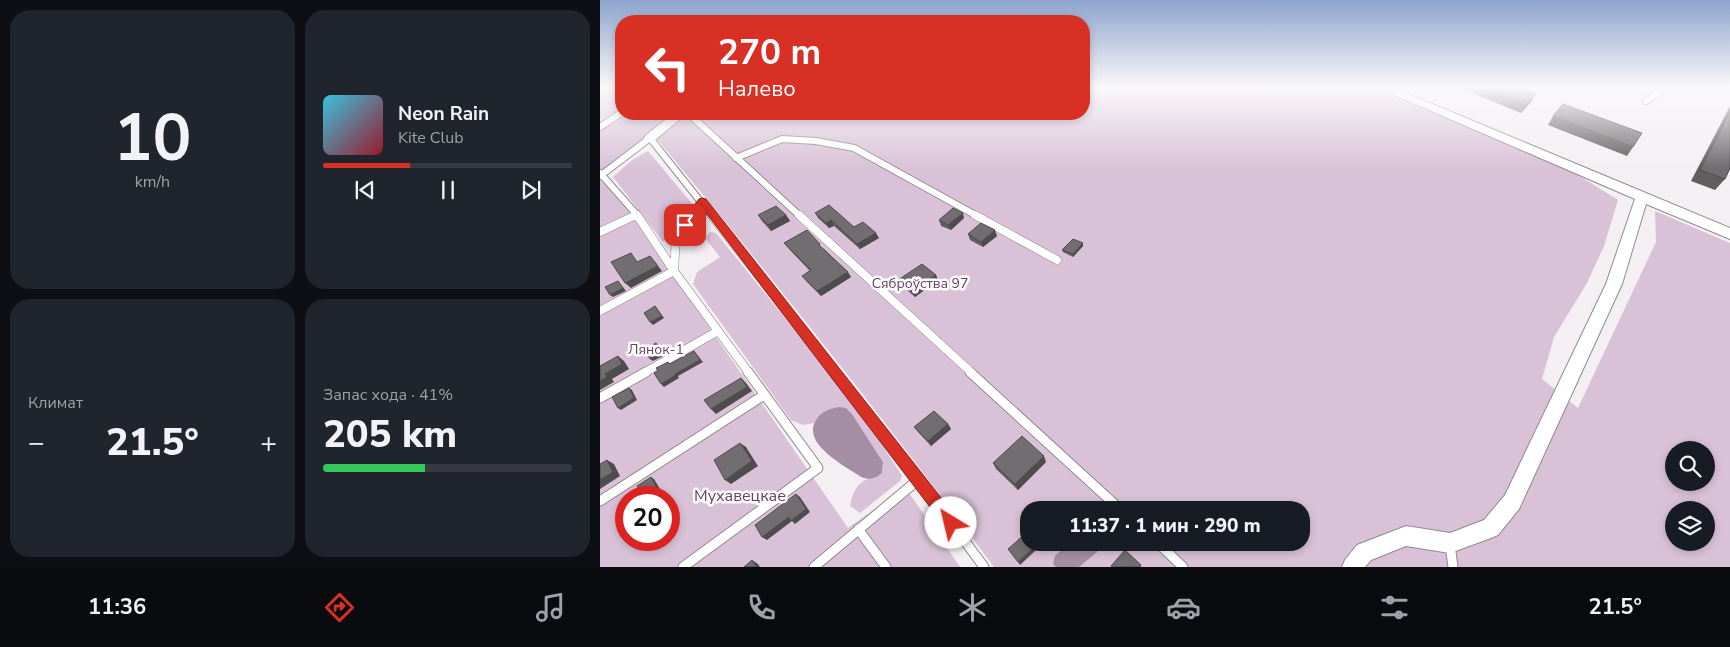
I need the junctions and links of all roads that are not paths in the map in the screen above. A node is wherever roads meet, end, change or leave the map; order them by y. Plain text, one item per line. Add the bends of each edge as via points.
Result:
1 (1445, 114) edge
2 (615, 116) edge
3 (672, 120) edge
4 (695, 120) edge
5 (600, 127) edge
6 (650, 138) junction
7 (736, 158) junction
8 (600, 174) edge
9 (1642, 198) junction
10 (702, 202) junction
11 (637, 214) junction
12 (600, 232) edge
13 (1730, 234) edge
14 (1057, 260) dead end
15 (674, 272) junction
16 (600, 311) edge
17 (718, 331) junction
18 (764, 395) junction
19 (600, 398) edge
20 (919, 479) junction
21 (600, 501) edge
22 (1111, 501) edge
23 (858, 529) junction
24 (1450, 543) junction
25 (1166, 551) edge
26 (683, 567) edge
27 (814, 567) edge
28 (886, 567) edge
29 (984, 567) edge
30 (1183, 567) edge
31 (1352, 567) edge
32 (1454, 567) edge

1 - 9 street
2 - 5 lane
3 - 6 street
4 - 7 lane
6 - 8 lane
6 - 10 lane
7 - 14 lane via 782,139 854,148
7 - 22 lane
8 - 11 lane
9 - 13 street
9 - 24 street via 1614,284 1512,502 1491,528
10 - 15 lane via 676,237
10 - 20 lane
11 - 12 lane
11 - 15 lane
15 - 16 lane
15 - 17 lane
17 - 18 lane
17 - 19 lane
18 - 21 lane
18 - 26 lane via 818,468
20 - 23 lane
20 - 29 lane
23 - 27 lane
23 - 28 lane
24 - 31 street via 1406,536 1364,552
24 - 32 lane
25 - 30 lane

